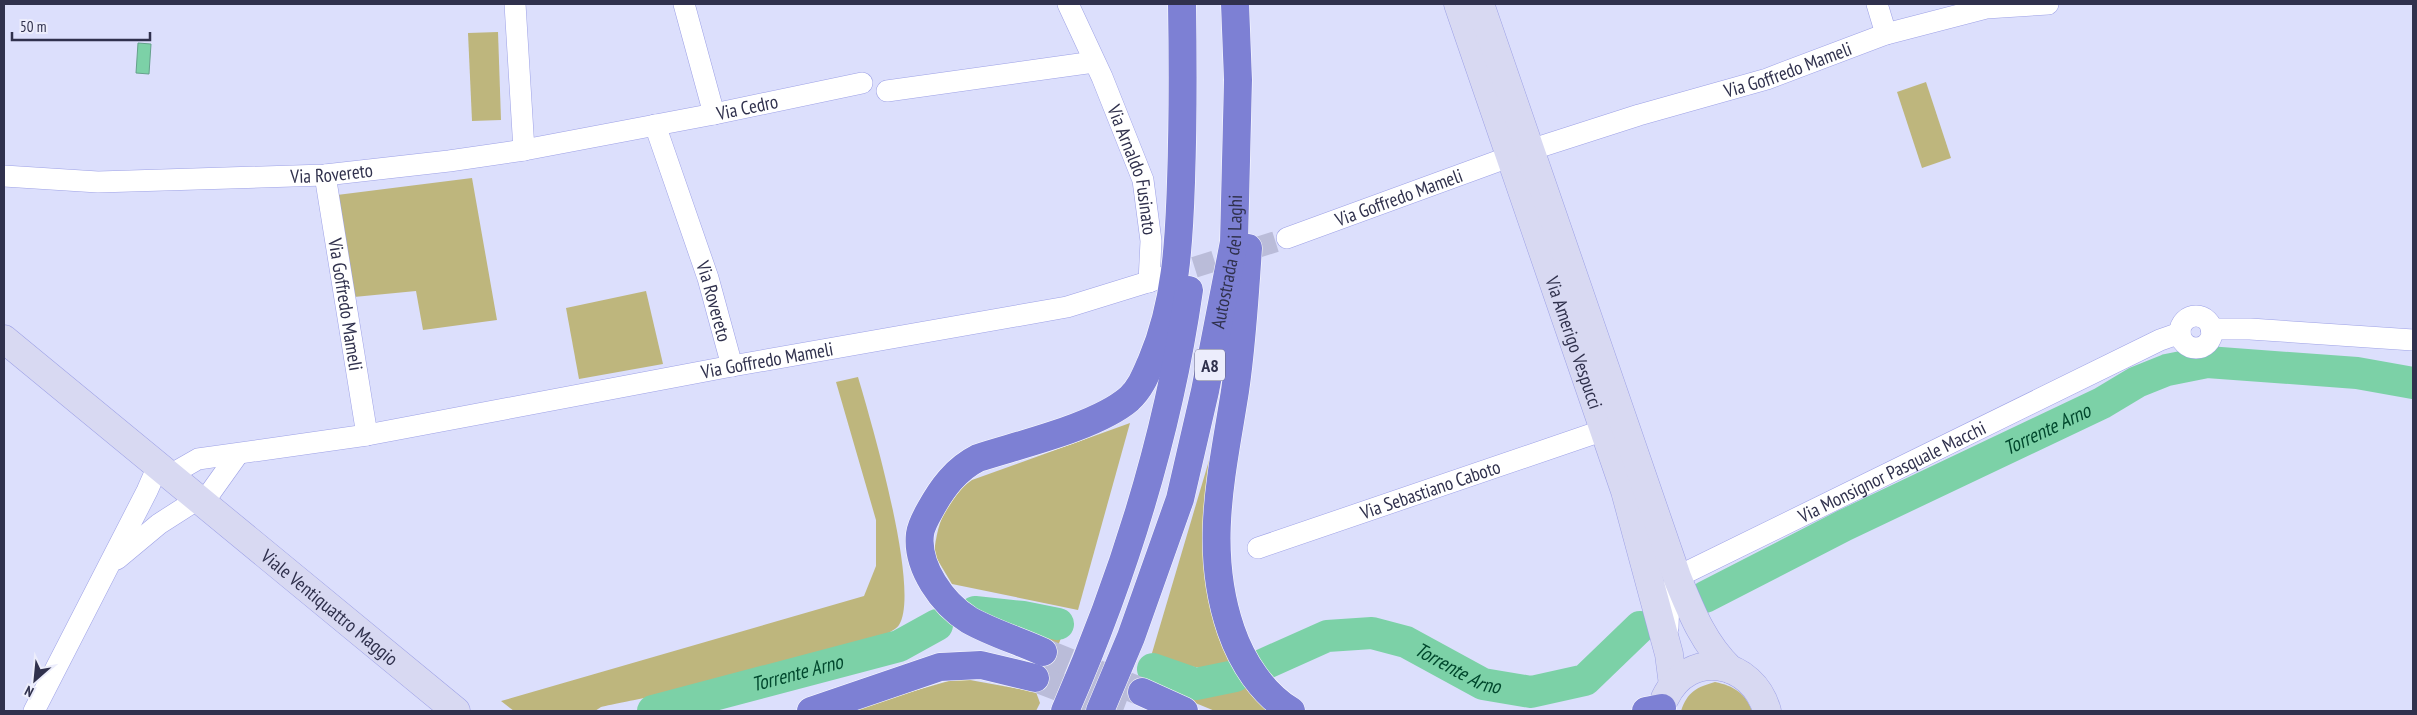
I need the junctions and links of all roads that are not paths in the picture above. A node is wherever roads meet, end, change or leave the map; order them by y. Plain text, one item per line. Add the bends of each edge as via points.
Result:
1 (516, 4) edge
2 (684, 4) edge
3 (1068, 4) edge
4 (1182, 4) edge
5 (1198, 4) edge
6 (1236, 4) edge
7 (1458, 4) edge
8 (1480, 4) edge
9 (1877, 4) edge
10 (2048, 4) edge
11 (1886, 34) junction
12 (1094, 62) junction
13 (1238, 80) junction
14 (862, 83) dead end
15 (887, 91) dead end
16 (714, 114) junction
17 (655, 125) junction
18 (524, 150) junction
19 (1520, 154) junction
20 (325, 175) junction
21 (4, 176) edge
22 (1287, 238) tunnel mouth
23 (1157, 279) joint
24 (4, 339) edge
25 (2413, 340) edge
26 (732, 366) junction
27 (1604, 430) junction
28 (368, 435) junction
29 (238, 454) junction
30 (164, 470) junction
31 (201, 501) junction
32 (1258, 548) dead end
33 (106, 569) junction
34 (1677, 577) junction
35 (1043, 652) tunnel mouth
36 (1669, 654) junction
37 (1730, 668) junction
38 (1035, 678) tunnel mouth
39 (1142, 692) tunnel mouth
40 (1660, 704) edge
41 (1767, 707) edge
42 (34, 711) edge
43 (456, 711) edge
44 (811, 711) edge
45 (1065, 711) edge
46 (1100, 711) edge
47 (1184, 711) edge
48 (1291, 711) edge

1 - 18 street
2 - 16 street, Via Cedro
3 - 12 street, Via Arnaldo Fusinato
4 - 35 highway via 1183,139 1174,291 1158,346 1143,382 1130,398 1096,419 965,465 935,501 920,534 920,546 932,582 951,606 970,620
5 - 45 highway, Autostrada dei Laghi / A8 via 1199,145 1191,277 1181,347 1168,411 1123,565
6 - 13 highway, Autostrada dei Laghi / A8
7 - 19 main road, Via Amerigo Vespucci
8 - 19 main road, Via Amerigo Vespucci
9 - 11 street
10 - 11 street, Via Goffredo Mameli via 1986,8
11 - 19 street, Via Goffredo Mameli via 1768,79 1639,115
12 - 15 street
12 - 23 street, Via Arnaldo Fusinato via 1143,180
13 - 46 highway, Autostrada dei Laghi / A8 via 1234,242 1206,391 1180,499 1131,637
13 - 48 highway via 1249,219 1235,390 1217,504 1216,567 1227,618 1242,656 1261,684
14 - 16 street, Via Cedro
16 - 17 street, Via Rovereto
17 - 18 street, Via Rovereto
17 - 26 street, Via Rovereto via 708,278
18 - 20 street, Via Rovereto
19 - 22 street, Via Goffredo Mameli
19 - 27 main road, Via Amerigo Vespucci
19 - 34 main road, Via Amerigo Vespucci
20 - 21 street, Via Rovereto via 98,182
20 - 28 street, Via Goffredo Mameli
23 - 26 street, Via Goffredo Mameli via 1067,307
24 - 30 main road
25 - 34 street, Via Monsignor Pasquale Macchi via 2211,329 2208,322 2194,316 2181,325 2180,333
26 - 28 street, Via Goffredo Mameli
27 - 32 street, Via Sebastiano Caboto
27 - 36 main road, Via Amerigo Vespucci via 1625,491
28 - 29 street, Via Goffredo Mameli
29 - 30 street, Via Goffredo Mameli via 198,459
29 - 31 street
30 - 31 main road, Viale Ventiquattro Maggio
30 - 33 street via 147,491
31 - 33 street via 159,524
31 - 43 main road, Viale Ventiquattro Maggio
33 - 42 street
34 - 36 street via 1669,596
34 - 37 main road, Via Amerigo Vespucci via 1700,632 1710,648
36 - 40 main road, Via Amerigo Vespucci
37 - 40 main road via 1699,668 1685,675
37 - 41 main road, Via Amerigo Vespucci via 1746,676 1756,686
38 - 44 highway via 981,664 940,667
39 - 47 highway

